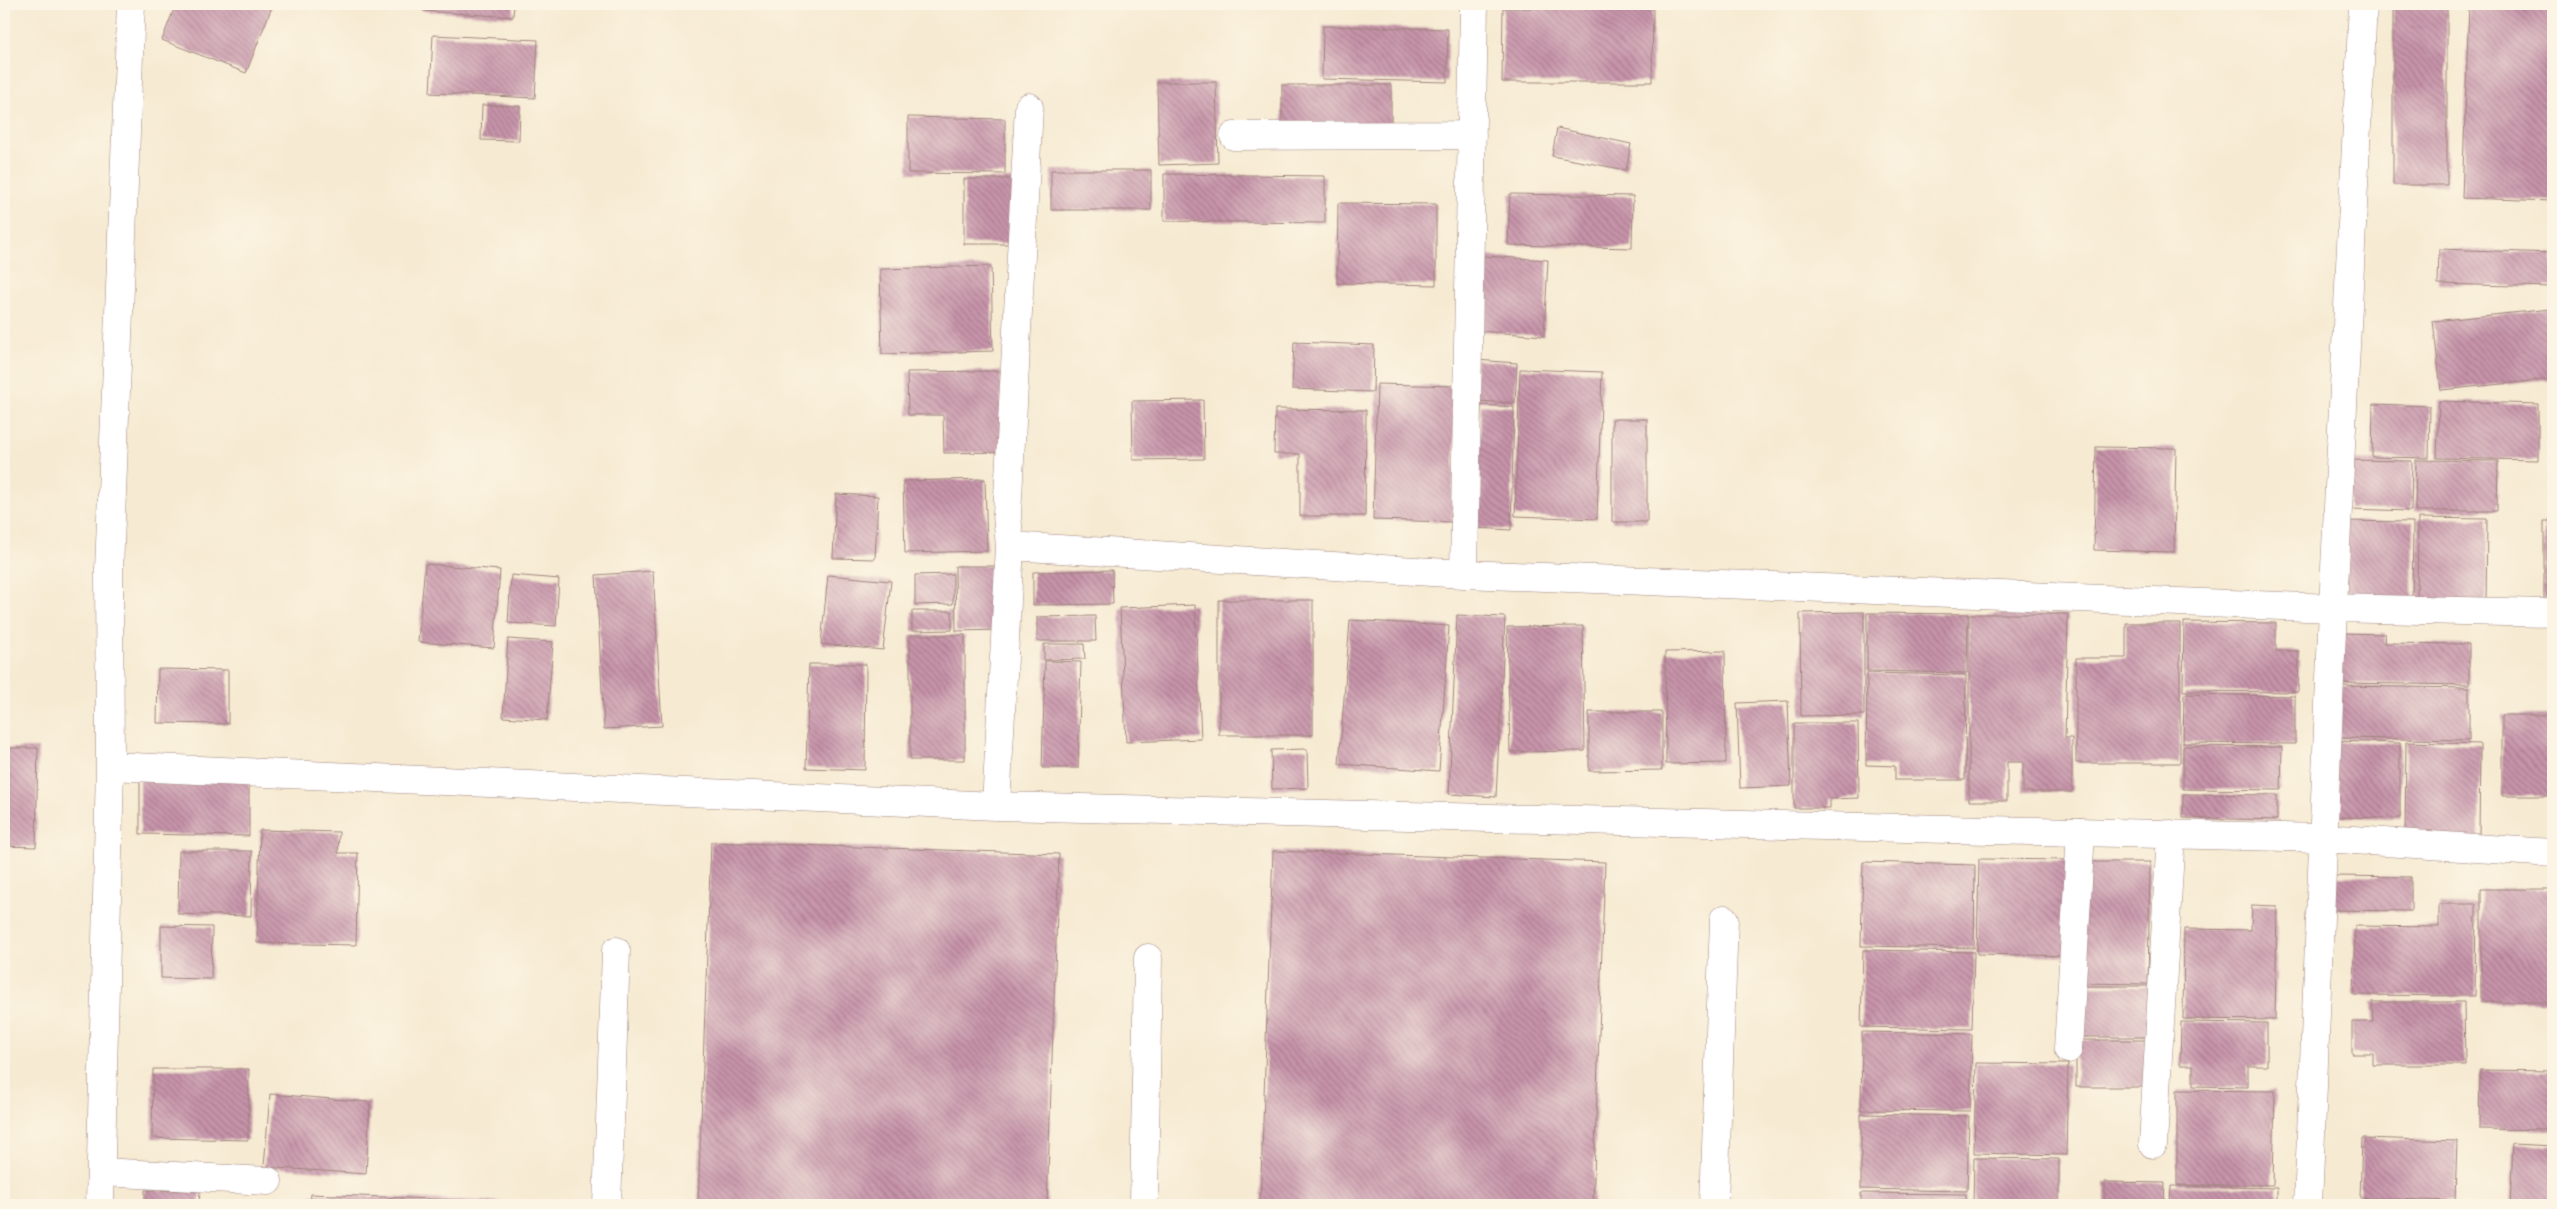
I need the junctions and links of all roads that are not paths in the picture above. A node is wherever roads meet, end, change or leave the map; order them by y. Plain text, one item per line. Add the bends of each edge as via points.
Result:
1 (131, 4) edge
2 (1474, 4) edge
3 (2363, 4) edge
4 (1029, 107) dead end
5 (1472, 135) junction
6 (1234, 136) dead end
7 (1010, 546) junction
8 (1464, 574) junction
9 (2333, 608) junction
10 (2553, 613) edge
11 (110, 766) junction
12 (996, 806) junction
13 (2080, 832) junction
14 (2171, 834) junction
15 (2323, 838) junction
16 (2553, 853) edge
17 (1724, 918) dead end
18 (616, 951) dead end
19 (1148, 958) dead end
20 (2068, 1048) dead end
21 (2153, 1144) dead end
22 (102, 1172) junction
23 (268, 1181) dead end
24 (100, 1205) edge
25 (607, 1205) edge
26 (1144, 1205) edge
27 (1714, 1205) edge
28 (2308, 1205) edge

1 - 11 street via 109,570
2 - 5 street
3 - 9 street
4 - 7 street via 1007,515
5 - 6 street
5 - 8 street
7 - 8 street
7 - 12 street
8 - 9 street
9 - 10 street
9 - 15 street
11 - 12 street
11 - 22 street
12 - 13 street
13 - 14 street
13 - 20 street
14 - 15 street
14 - 21 street
15 - 16 street
15 - 28 street
17 - 27 street
18 - 25 street
19 - 26 street
22 - 23 street
22 - 24 street

